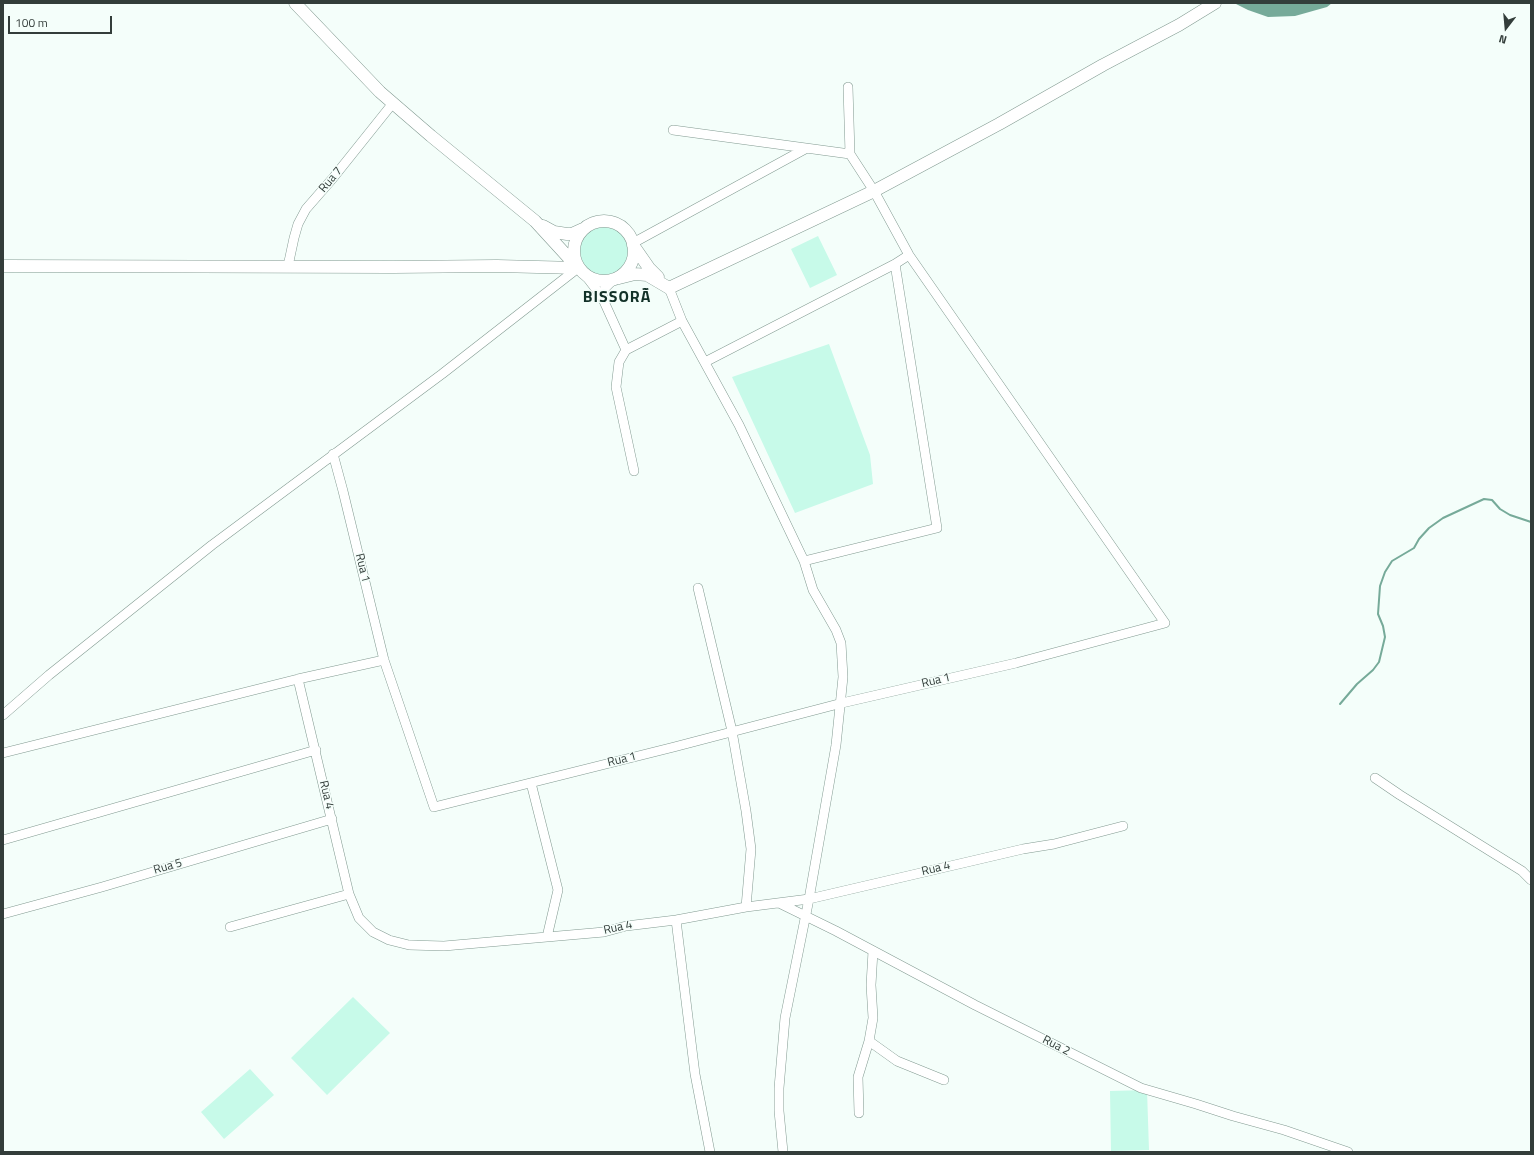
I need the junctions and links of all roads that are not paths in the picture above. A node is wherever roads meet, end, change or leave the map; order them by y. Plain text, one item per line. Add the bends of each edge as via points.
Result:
1 (295, 3) edge
2 (1215, 3) edge
3 (848, 87) dead end
4 (393, 103) junction
5 (673, 130) dead end
6 (805, 148) junction
7 (850, 154) junction
8 (874, 191) junction
9 (535, 221) junction
10 (583, 229) junction
11 (633, 244) junction
12 (908, 255) junction
13 (894, 264) junction
14 (3, 266) edge
15 (288, 266) junction
16 (582, 272) junction
17 (615, 279) junction
18 (669, 288) junction
19 (602, 297) junction
20 (682, 321) junction
21 (626, 350) junction
22 (705, 362) junction
23 (333, 454) junction
24 (634, 471) dead end
25 (804, 561) junction
26 (698, 588) dead end
27 (384, 660) junction
28 (298, 679) junction
29 (842, 703) junction
30 (3, 715) edge
31 (732, 731) junction
32 (316, 750) junction
33 (3, 753) edge
34 (1375, 778) dead end
35 (531, 783) junction
36 (332, 819) junction
37 (1123, 826) dead end
38 (3, 840) edge
39 (1531, 880) edge
40 (349, 894) junction
41 (809, 899) junction
42 (779, 903) junction
43 (746, 907) junction
44 (3, 914) edge
45 (805, 916) junction
46 (676, 920) junction
47 (230, 927) dead end
48 (547, 937) junction
49 (873, 951) junction
50 (869, 1041) junction
51 (944, 1080) dead end
52 (860, 1112) dead end
53 (710, 1152) edge
54 (783, 1152) edge
55 (1348, 1152) edge

1 - 4 main road
2 - 8 main road
3 - 7 street
4 - 9 main road
4 - 15 street, Rua 7 via 306,209 298,224
5 - 6 street
6 - 7 street
6 - 11 street
7 - 8 street
8 - 12 street
8 - 18 main road
9 - 10 main road via 559,234 572,234
9 - 16 main road
10 - 11 main road via 599,222 612,222 630,236
10 - 16 main road via 576,239 574,249 576,262
11 - 17 main road via 634,256 631,263 624,273
11 - 18 main road via 649,268
12 - 13 street
12 - 29 street, Rua 1 via 1166,623
13 - 22 street
13 - 25 street via 937,528
14 - 15 main road
15 - 16 main road via 505,266
16 - 17 main road via 602,281
16 - 19 street
16 - 23 street
17 - 18 main road via 641,273
17 - 19 street via 605,288
18 - 20 street
19 - 21 street
20 - 21 street
20 - 22 street
21 - 24 street via 618,362 616,387
22 - 25 street via 739,425
23 - 27 street, Rua 1
23 - 30 street via 212,545
25 - 29 street via 813,590 841,643 844,677
26 - 31 street
27 - 28 street
27 - 35 street, Rua 1 via 434,808
28 - 32 street, Rua 4
28 - 33 street
29 - 31 street, Rua 1
29 - 41 street
31 - 35 street, Rua 1
31 - 43 street via 751,850
32 - 36 street, Rua 4
32 - 38 street
34 - 39 street
35 - 48 street via 558,890
36 - 40 street, Rua 4
36 - 44 street, Rua 5
37 - 41 street, Rua 4
40 - 47 street
40 - 48 street, Rua 4 via 359,918 373,932 389,940 409,945 444,946
41 - 42 street, Rua 4
41 - 45 street
42 - 43 street, Rua 4
42 - 45 street, Rua 2
43 - 46 street, Rua 4
45 - 49 street, Rua 2
45 - 54 street via 785,1018 779,1088
46 - 48 street, Rua 4 via 626,926 604,932
46 - 53 street via 695,1074
49 - 50 street
49 - 55 street, Rua 2 via 1140,1088 1284,1130
50 - 51 street via 897,1061
50 - 52 street via 858,1077

